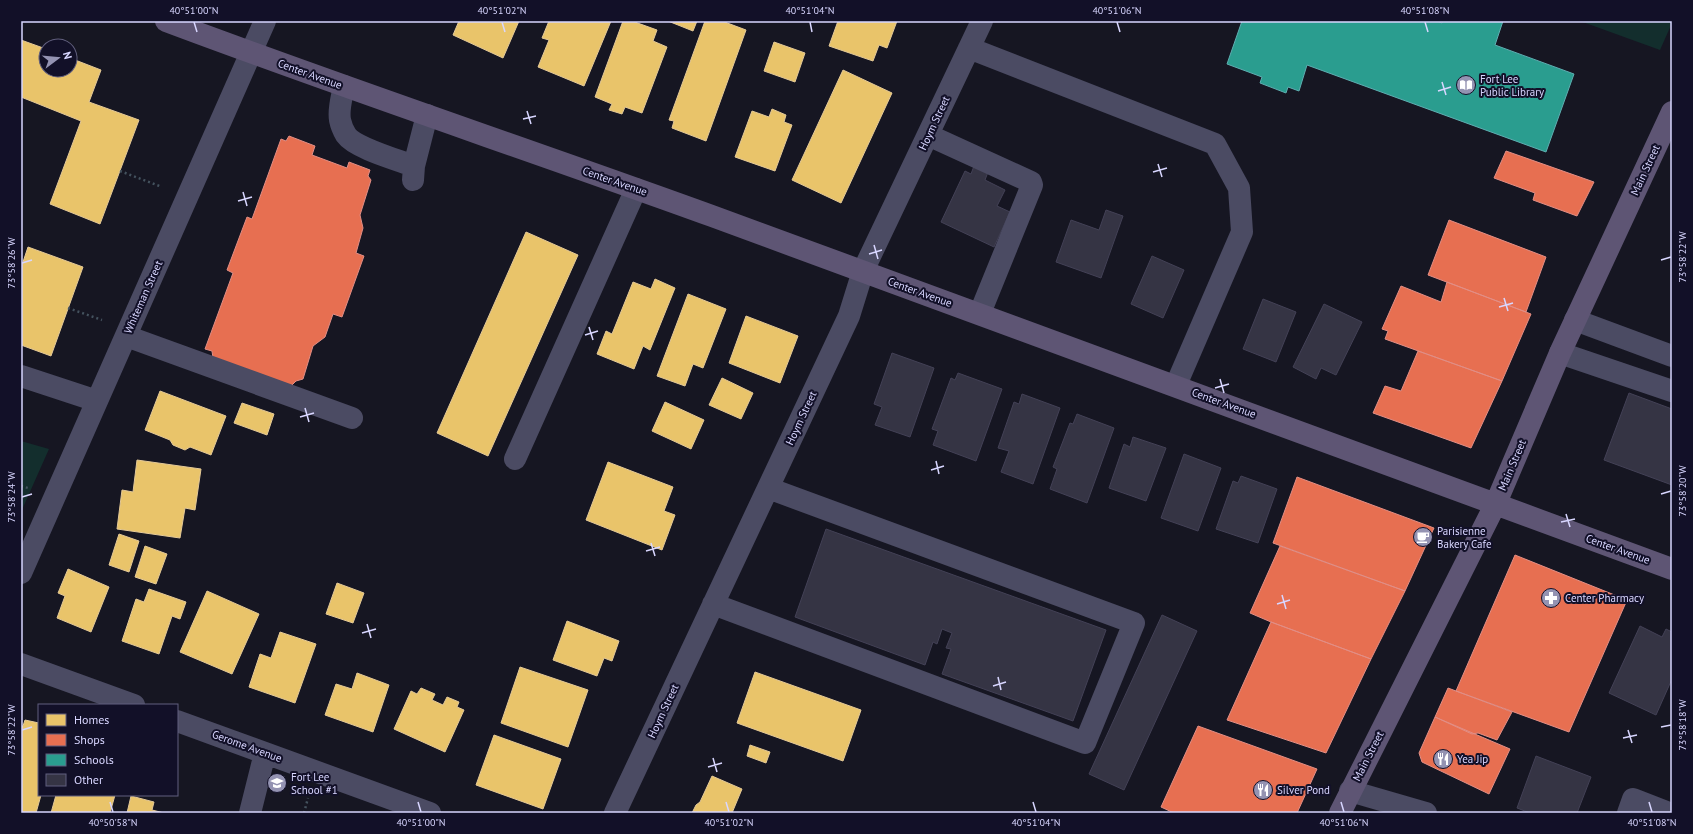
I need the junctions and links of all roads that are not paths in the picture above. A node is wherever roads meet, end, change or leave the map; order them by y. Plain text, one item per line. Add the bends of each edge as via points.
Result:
1 (166, 21) edge
2 (265, 21) edge
3 (982, 21) edge
4 (969, 48) junction
5 (251, 53) junction
6 (344, 86) junction
7 (1672, 112) edge
8 (427, 115) junction
9 (928, 135) junction
10 (636, 189) junction
11 (863, 271) junction
12 (980, 313) junction
13 (1575, 320) junction
14 (127, 333) junction
15 (1560, 353) junction
16 (1672, 356) edge
17 (21, 376) edge
18 (1176, 385) junction
19 (1672, 391) edge
20 (97, 401) junction
21 (352, 418) dead end
22 (514, 459) dead end
23 (768, 488) junction
24 (1496, 503) junction
25 (1672, 569) edge
26 (21, 573) edge
27 (713, 604) junction
28 (21, 664) edge
29 (131, 704) edge
30 (178, 721) edge
31 (265, 753) junction
32 (1350, 790) junction
33 (250, 813) edge
34 (430, 813) edge
35 (615, 813) edge
36 (1340, 813) edge
37 (1426, 813) edge
38 (1628, 813) edge
39 (1669, 813) edge

1 - 5 main road, Center Avenue
2 - 5 street, Whiteman Street
3 - 4 street, Hoym Street
4 - 9 street, Hoym Street
4 - 18 street via 1215,144 1239,188 1242,232
5 - 6 main road, Center Avenue
5 - 14 street, Whiteman Street
6 - 8 main road, Center Avenue
6 - 8 street via 340,119 346,136 413,173
7 - 13 main road, Main Street
8 - 10 main road, Center Avenue
9 - 11 street, Hoym Street
9 - 12 street via 1031,182 1032,185
10 - 11 main road, Center Avenue
10 - 22 street
11 - 12 main road, Center Avenue
11 - 23 street, Hoym Street via 849,316
12 - 18 main road, Center Avenue
13 - 15 main road, Main Street
13 - 16 street
14 - 20 street, Whiteman Street
14 - 21 street
15 - 19 street
15 - 24 main road, Main Street
17 - 20 street
18 - 24 main road, Center Avenue
20 - 26 street, Whiteman Street
23 - 27 street, Hoym Street
23 - 27 street via 1134,622 1085,743
24 - 25 main road, Center Avenue
24 - 32 main road, Main Street
27 - 35 street, Hoym Street
28 - 29 street
30 - 31 street, Gerome Avenue
31 - 33 street
31 - 34 street, Gerome Avenue
32 - 36 main road, Main Street
32 - 37 street
38 - 39 street via 1633,799

